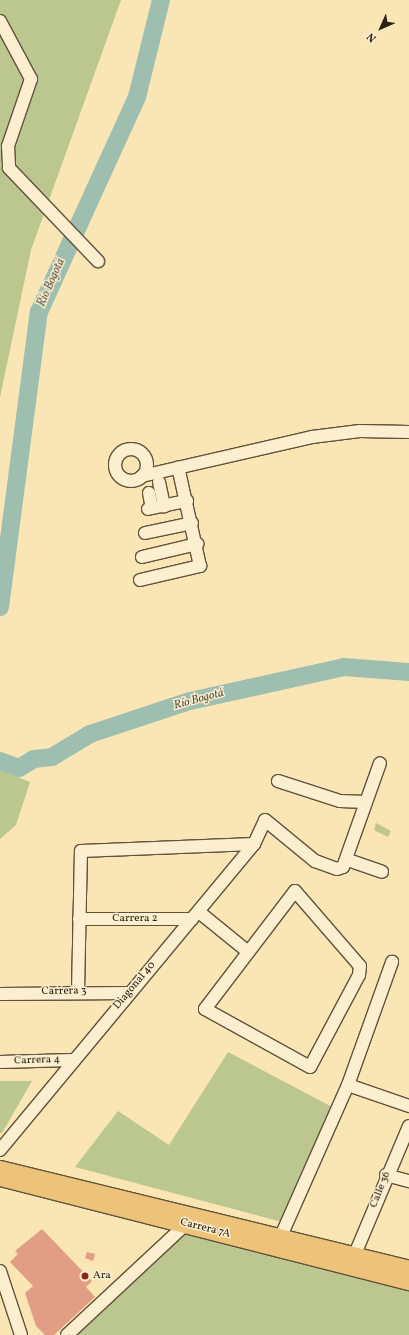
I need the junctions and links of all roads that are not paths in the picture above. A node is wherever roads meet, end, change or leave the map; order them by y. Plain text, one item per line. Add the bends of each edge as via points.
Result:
1 (0, 21) edge
2 (98, 261) dead end
3 (409, 432) edge
4 (178, 468) junction
5 (142, 476) dead end
6 (159, 482) dead end
7 (149, 493) dead end
8 (187, 501) junction
9 (164, 506) junction
10 (192, 523) junction
11 (145, 533) dead end
12 (197, 544) junction
13 (142, 557) dead end
14 (140, 580) dead end
15 (380, 763) dead end
16 (278, 781) dead end
17 (366, 802) junction
18 (254, 844) junction
19 (348, 860) junction
20 (382, 872) dead end
21 (195, 915) junction
22 (79, 919) junction
23 (247, 951) junction
24 (392, 962) dead end
25 (78, 992) junction
26 (129, 993) junction
27 (0, 994) edge
28 (74, 1060) junction
29 (0, 1062) edge
30 (348, 1085) junction
31 (409, 1106) edge
32 (409, 1126) edge
33 (0, 1150) edge
34 (0, 1168) edge
35 (386, 1175) junction
36 (0, 1178) edge
37 (409, 1181) edge
38 (186, 1224) junction
39 (281, 1236) junction
40 (355, 1254) junction
41 (409, 1268) edge
42 (0, 1271) edge
43 (409, 1282) edge
44 (4, 1298) edge
45 (21, 1335) edge
46 (67, 1335) edge

1 - 2 street via 31,79 8,146 9,168
3 - 4 street via 360,431 312,437
4 - 5 street
4 - 8 street
6 - 9 street
7 - 9 street via 150,509
8 - 9 street
8 - 10 street
10 - 11 street
10 - 12 street
12 - 13 street
12 - 14 street via 201,563 198,568
15 - 17 street
16 - 17 street via 340,801
17 - 19 street
18 - 19 street, Diagonal 40 via 265,820 316,861 337,869
18 - 21 street, Diagonal 40
18 - 22 street via 87,848 81,851 80,858
19 - 20 street
21 - 22 street, Carrera 2
21 - 23 street
21 - 26 street, Diagonal 40
22 - 25 street
23 - 23 street via 295,891 360,966 359,975 314,1065 305,1065 205,1009
24 - 30 street
25 - 26 street, Carrera 3
25 - 27 street, Carrera 3
26 - 28 street, Diagonal 40
28 - 29 street, Carrera 4
28 - 33 street, Diagonal 40
30 - 31 street
30 - 39 street
32 - 35 street, Calle 36
34 - 39 main road, Carrera 7A
35 - 37 street
35 - 40 street, Calle 36
36 - 38 main road, Carrera 7A
38 - 43 main road, Carrera 7A
38 - 46 street
39 - 40 main road, Carrera 7A
40 - 41 main road, Carrera 7A
42 - 44 street
44 - 45 street

